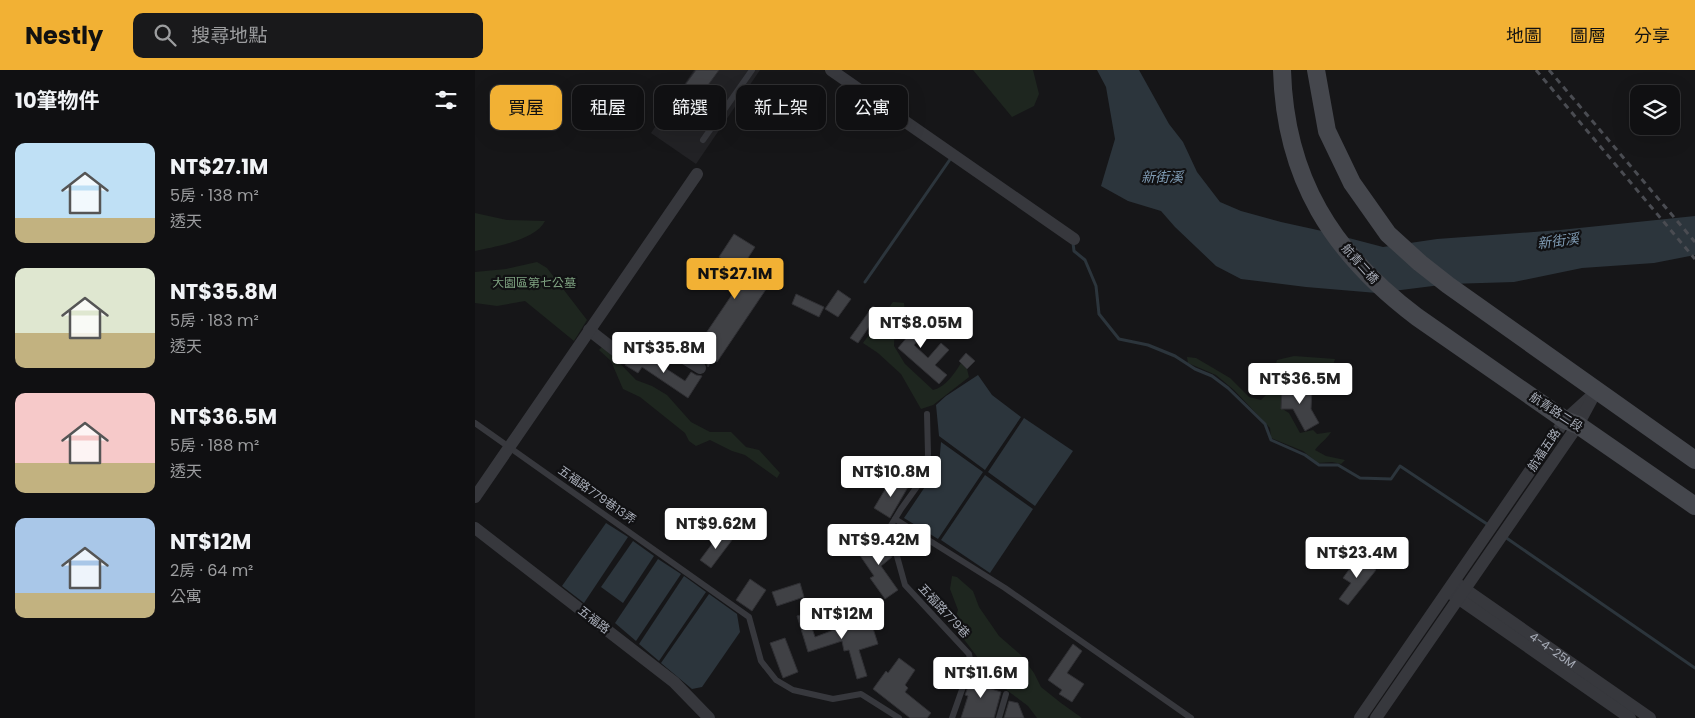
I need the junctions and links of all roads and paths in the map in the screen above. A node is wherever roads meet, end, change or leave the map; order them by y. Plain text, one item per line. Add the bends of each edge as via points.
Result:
1 (751, 70) edge
2 (831, 70) edge
3 (1282, 70) edge
4 (1316, 70) edge
5 (703, 140) dead end
6 (697, 174) dead end
7 (1074, 239) dead end
8 (1417, 317) joint
9 (589, 330) junction
10 (700, 368) dead end
11 (1597, 391) junction
12 (927, 414) dead end
13 (1571, 422) junction
14 (475, 424) edge
15 (509, 447) junction
16 (1695, 460) edge
17 (475, 497) edge
18 (1695, 506) edge
19 (895, 519) junction
20 (475, 528) edge
21 (1457, 590) junction
22 (1006, 694) dead end
23 (709, 718) edge
24 (899, 718) edge
25 (952, 718) edge
26 (999, 718) edge
27 (1191, 718) edge
28 (1360, 718) edge
29 (1376, 718) edge
30 (1630, 718) edge
31 (1650, 718) edge

1 - 5 lane
2 - 7 street
3 - 8 street, 航青二橋 via 1286,121 1295,156 1314,202 1337,239 1368,275
4 - 11 street via 1327,131 1352,183 1388,234 1420,263
6 - 9 street
8 - 13 street, 航青路二段
9 - 10 street via 621,355 642,338 656,341
9 - 15 street
11 - 13 street, 航福五路
11 - 16 street
12 - 19 lane via 926,474
13 - 18 street, 航青路二段
13 - 21 street, 航福五路
13 - 21 street, 航福五路 via 1503,535
14 - 15 lane, 五福路779巷13弄
15 - 17 street
15 - 24 lane, 五福路779巷13弄 via 749,617 761,661 775,680 793,690 833,699 861,694
19 - 25 lane, 五福路779巷 via 889,535 905,585 969,654 971,664
19 - 27 lane via 1005,588
20 - 23 street, 五福路 via 674,682
21 - 28 street, 航福五路
21 - 29 street, 航福五路
21 - 30 street, 4-4-25M
21 - 31 street, 4-4-25M
22 - 26 lane

